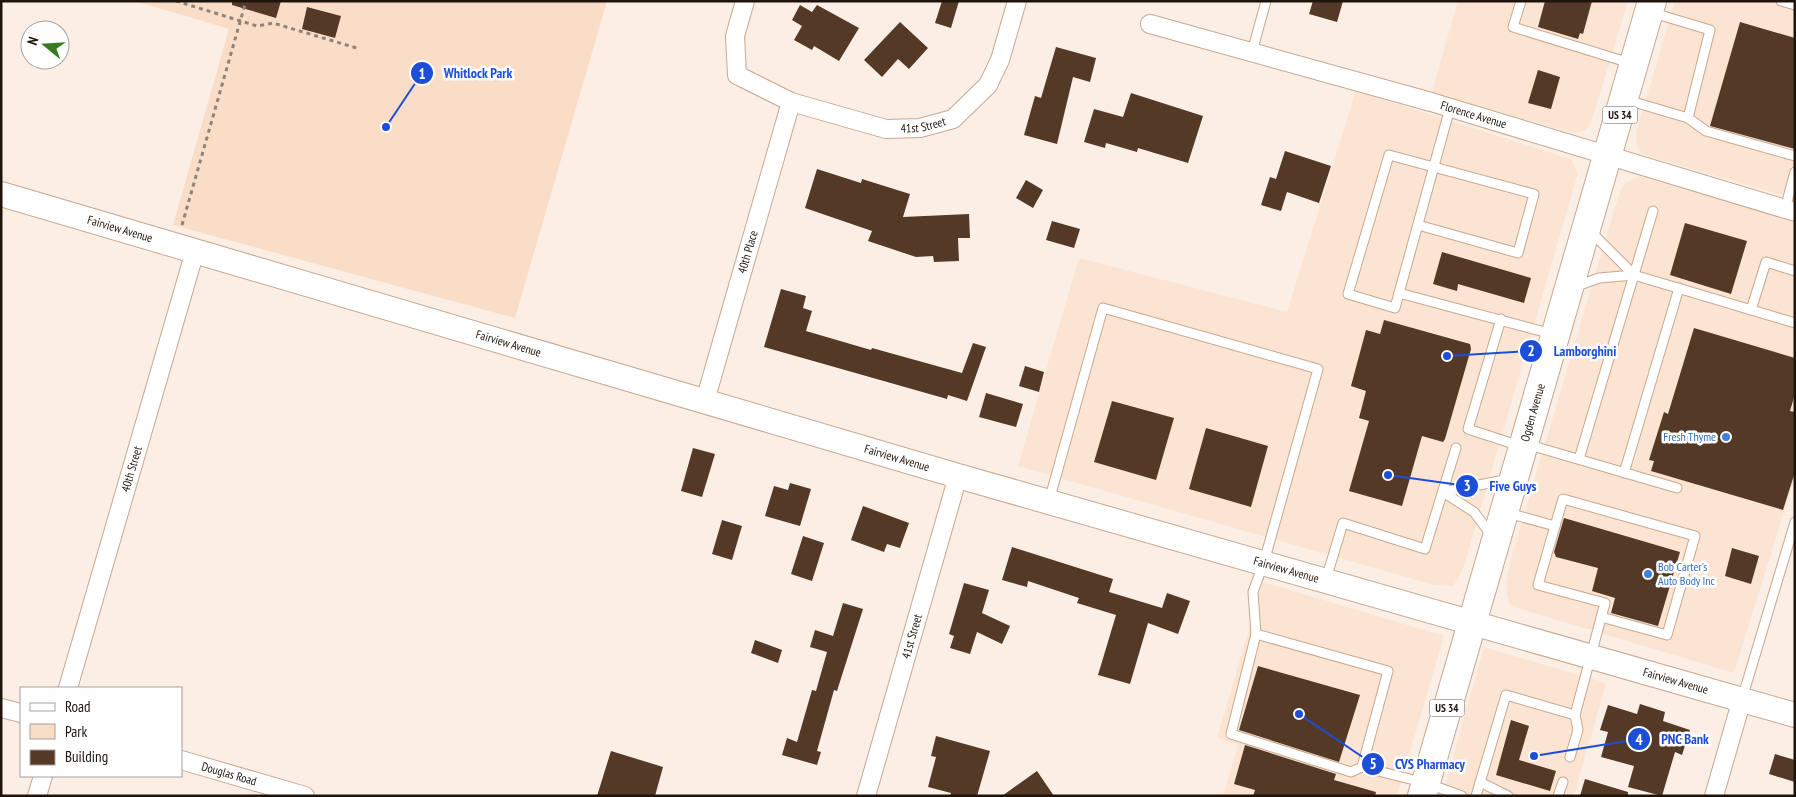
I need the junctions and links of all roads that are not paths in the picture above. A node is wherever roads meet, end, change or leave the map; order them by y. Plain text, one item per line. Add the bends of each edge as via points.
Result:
1 (745, 1) edge
2 (1017, 1) edge
3 (1266, 1) edge
4 (1521, 1) edge
5 (1781, 1) edge
6 (1795, 5) edge
7 (1651, 7) edge
8 (1150, 24) dead end
9 (1252, 52) junction
10 (1634, 64) junction
11 (1625, 99) junction
12 (791, 102) junction
13 (1450, 108) junction
14 (1688, 118) junction
15 (1795, 156) edge
16 (1608, 157) junction
17 (1434, 166) junction
18 (1795, 172) edge
19 (1, 194) edge
20 (1790, 210) edge
21 (1653, 211) dead end
22 (1418, 225) junction
23 (1587, 228) junction
24 (195, 251) junction
25 (1795, 271) edge
26 (1634, 275) junction
27 (1569, 288) junction
28 (1679, 288) junction
29 (1399, 293) junction
30 (1752, 310) junction
31 (1501, 319) junction
32 (1795, 323) edge
33 (1556, 335) junction
34 (705, 401) junction
35 (1523, 445) junction
36 (1456, 448) dead end
37 (1579, 459) junction
38 (1624, 473) junction
39 (958, 476) junction
40 (1513, 478) junction
41 (1676, 488) dead end
42 (1443, 492) junction
43 (1049, 501) junction
44 (1503, 512) junction
45 (1795, 522) edge
46 (1555, 526) junction
47 (1495, 539) junction
48 (1264, 562) junction
49 (1326, 580) junction
50 (1601, 617) junction
51 (1472, 621) junction
52 (1256, 634) junction
53 (1590, 655) junction
54 (68, 687) edge
55 (1742, 699) junction
56 (1, 708) edge
57 (20, 713) edge
58 (1575, 715) junction
59 (1795, 715) edge
60 (1570, 757) dead end
61 (182, 760) edge
62 (1362, 767) junction
63 (43, 777) edge
64 (1480, 782) junction
65 (1562, 782) dead end
66 (1424, 789) edge
67 (1461, 795) edge
68 (37, 796) edge
69 (305, 796) edge
70 (866, 796) edge
71 (1476, 796) edge
72 (1508, 796) edge
73 (1558, 796) edge
74 (1714, 796) edge

1 - 12 street, 41st Street via 735,36 737,75
2 - 12 street, 41st Street via 995,72 979,96 953,119 909,130 886,129
3 - 9 lane
4 - 10 lane via 1513,27
5 - 6 lane
7 - 10 main road, Ogden Avenue / US 34
7 - 14 lane via 1710,30
8 - 9 street, Florence Avenue
9 - 13 street, Florence Avenue
10 - 11 main road, Ogden Avenue / US 34
11 - 14 lane
11 - 16 main road, Ogden Avenue / US 34
12 - 34 street, 40th Place
13 - 16 street, Florence Avenue
13 - 17 lane
14 - 15 lane via 1706,131
16 - 20 street, Florence Avenue
16 - 23 main road, Ogden Avenue / US 34
17 - 22 lane
17 - 22 lane via 1534,194 1518,253
17 - 29 lane via 1389,155 1348,294 1395,308
18 - 20 lane
19 - 24 street, Fairview Avenue
21 - 26 lane
22 - 29 lane
23 - 26 lane
23 - 27 main road, Ogden Avenue / US 34
24 - 34 street, Fairview Avenue
24 - 54 street, 40th Street
25 - 30 lane via 1766,262
26 - 27 lane via 1599,278
26 - 28 lane
26 - 37 lane
27 - 33 main road, Ogden Avenue / US 34
28 - 30 lane
28 - 38 lane
29 - 31 lane
30 - 32 lane
31 - 33 lane
31 - 35 lane via 1468,430
33 - 35 main road, Ogden Avenue / US 34
34 - 39 street, Fairview Avenue
35 - 37 lane
35 - 40 main road, Ogden Avenue / US 34
36 - 42 lane
37 - 38 lane
38 - 41 lane
39 - 43 street, Fairview Avenue
39 - 70 street, 41st Street
40 - 42 lane
40 - 44 main road, Ogden Avenue / US 34
42 - 47 lane via 1474,512
42 - 49 lane via 1425,548 1343,523
43 - 48 street, Fairview Avenue
43 - 48 lane via 1103,308 1318,368
44 - 46 lane
44 - 47 main road, Ogden Avenue / US 34
45 - 55 lane
46 - 50 lane via 1538,585 1605,604
46 - 50 lane via 1563,498 1695,536 1667,635
47 - 51 main road, Ogden Avenue / US 34
48 - 49 street, Fairview Avenue
48 - 52 lane via 1253,592
49 - 51 street, Fairview Avenue
50 - 53 lane
51 - 53 street, Fairview Avenue
51 - 66 main road, Ogden Avenue / US 34
52 - 62 lane via 1388,671
52 - 62 lane via 1231,734 1351,772
53 - 55 street, Fairview Avenue
53 - 58 lane
55 - 59 street, Fairview Avenue
55 - 74 street
56 - 57 street
58 - 60 lane via 1578,730
58 - 64 lane via 1506,695
61 - 69 street, Douglas Road
62 - 66 lane
63 - 68 street
64 - 71 lane
64 - 72 lane
65 - 73 lane
66 - 67 lane

